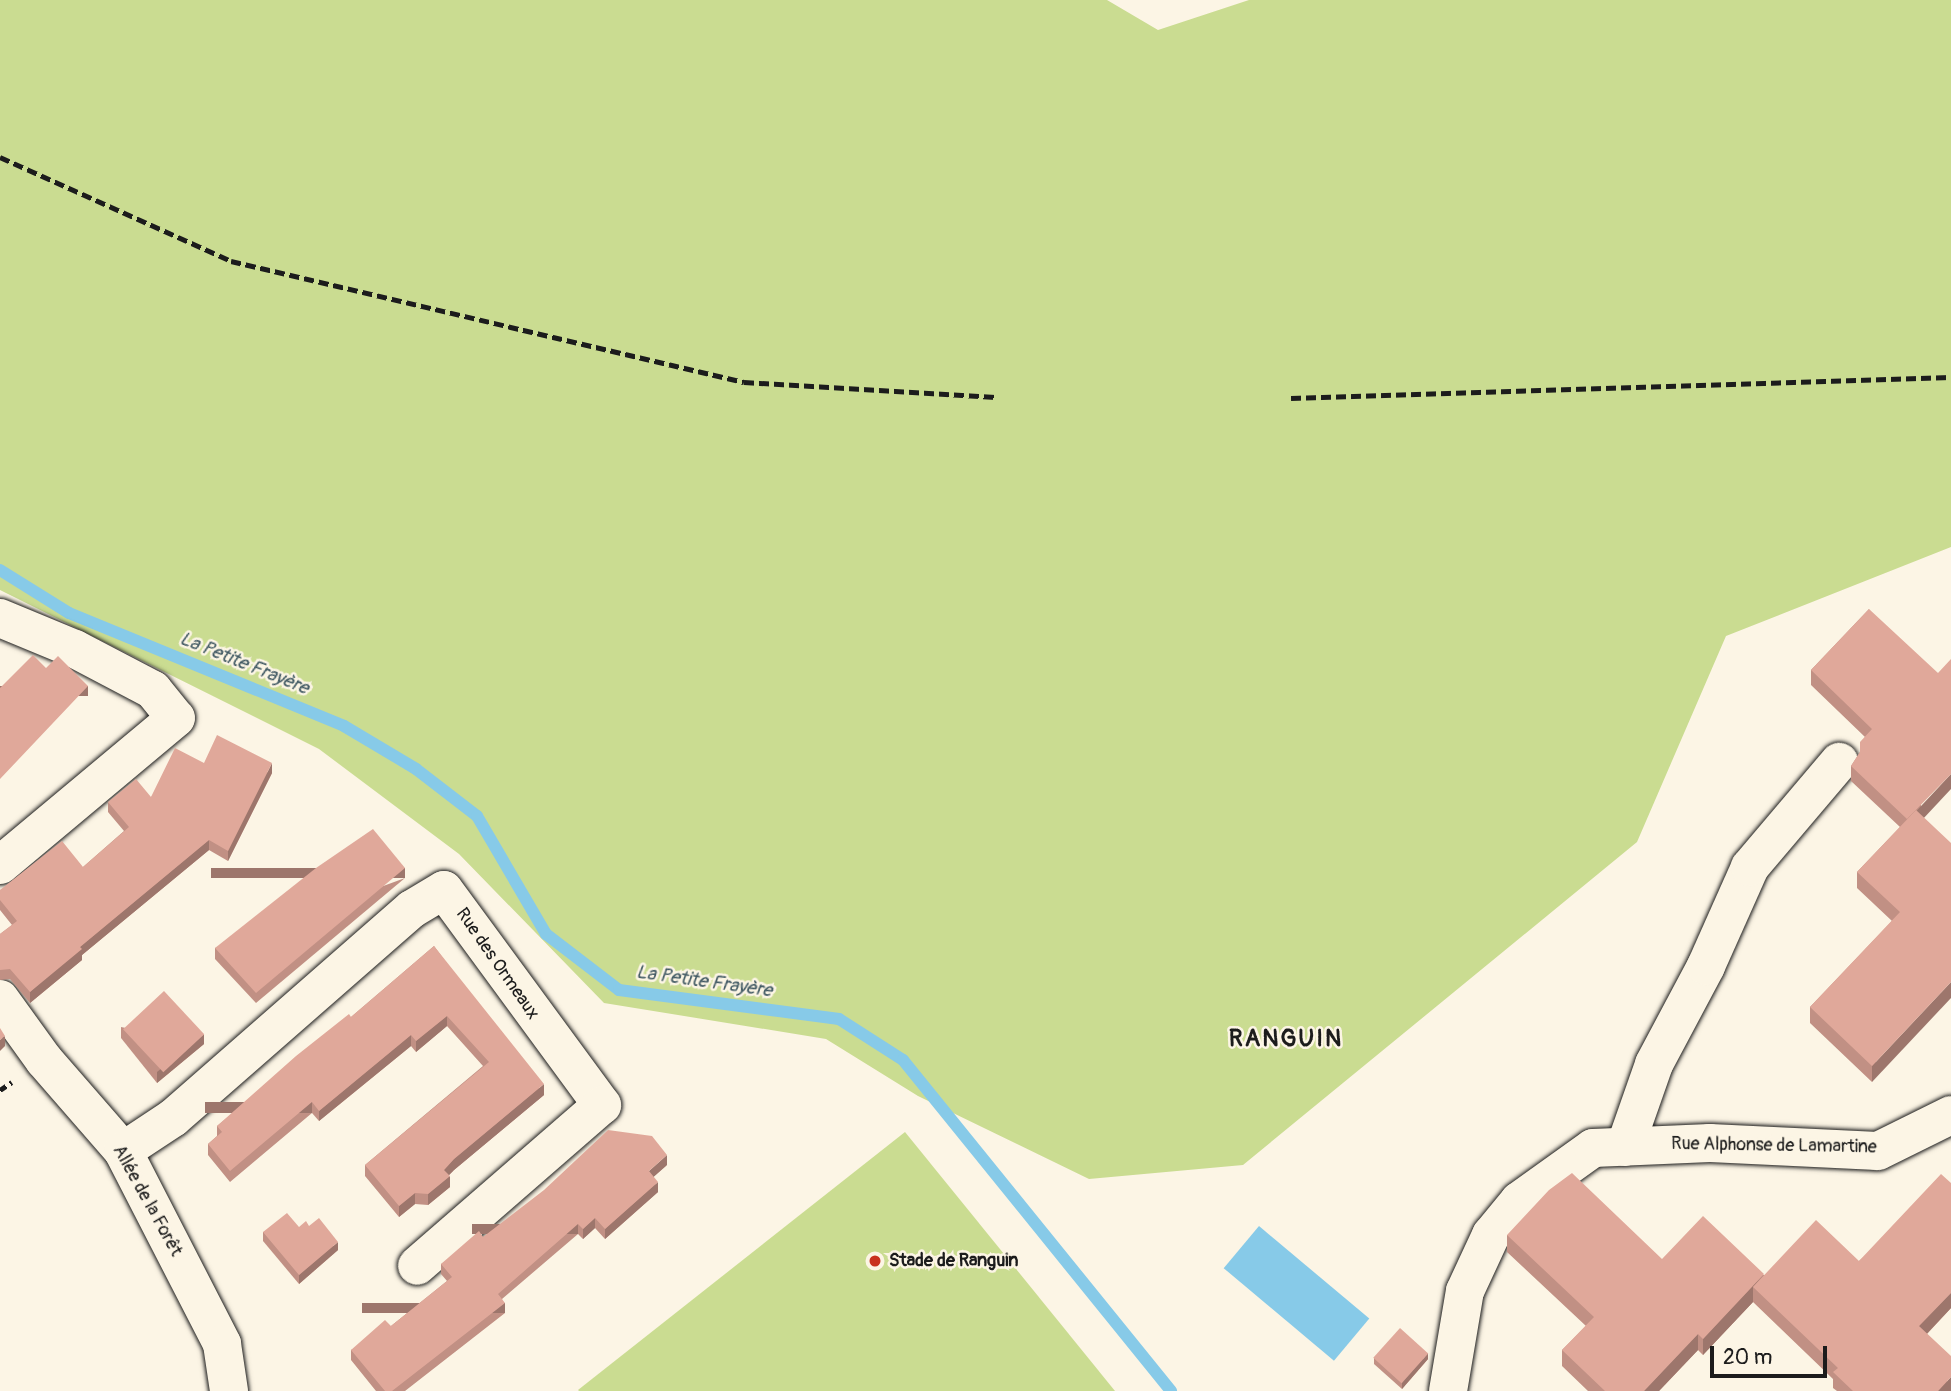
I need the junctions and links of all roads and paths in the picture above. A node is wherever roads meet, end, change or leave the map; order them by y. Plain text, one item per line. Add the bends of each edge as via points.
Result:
1 (0, 618) edge
2 (1839, 762) dead end
3 (0, 865) edge
4 (0, 999) edge
5 (1951, 1115) edge
6 (1625, 1147) junction
7 (123, 1151) junction
8 (417, 1266) dead end
9 (229, 1391) edge
10 (1448, 1391) edge

1 - 3 street via 75,649 153,690 176,718
2 - 6 street via 1750,867 1706,966 1654,1064
4 - 7 street, Allée de la Forêt via 26,1037
5 - 6 street, Rue Alphonse de Lamartine via 1878,1151 1710,1143
6 - 10 street, Rue Alphonse de Lamartine via 1593,1148 1519,1201 1491,1235 1465,1291
7 - 8 street, Rue des Ormeaux via 173,1118 412,909 444,890 602,1105
7 - 9 street, Allée de la Forêt via 222,1344

